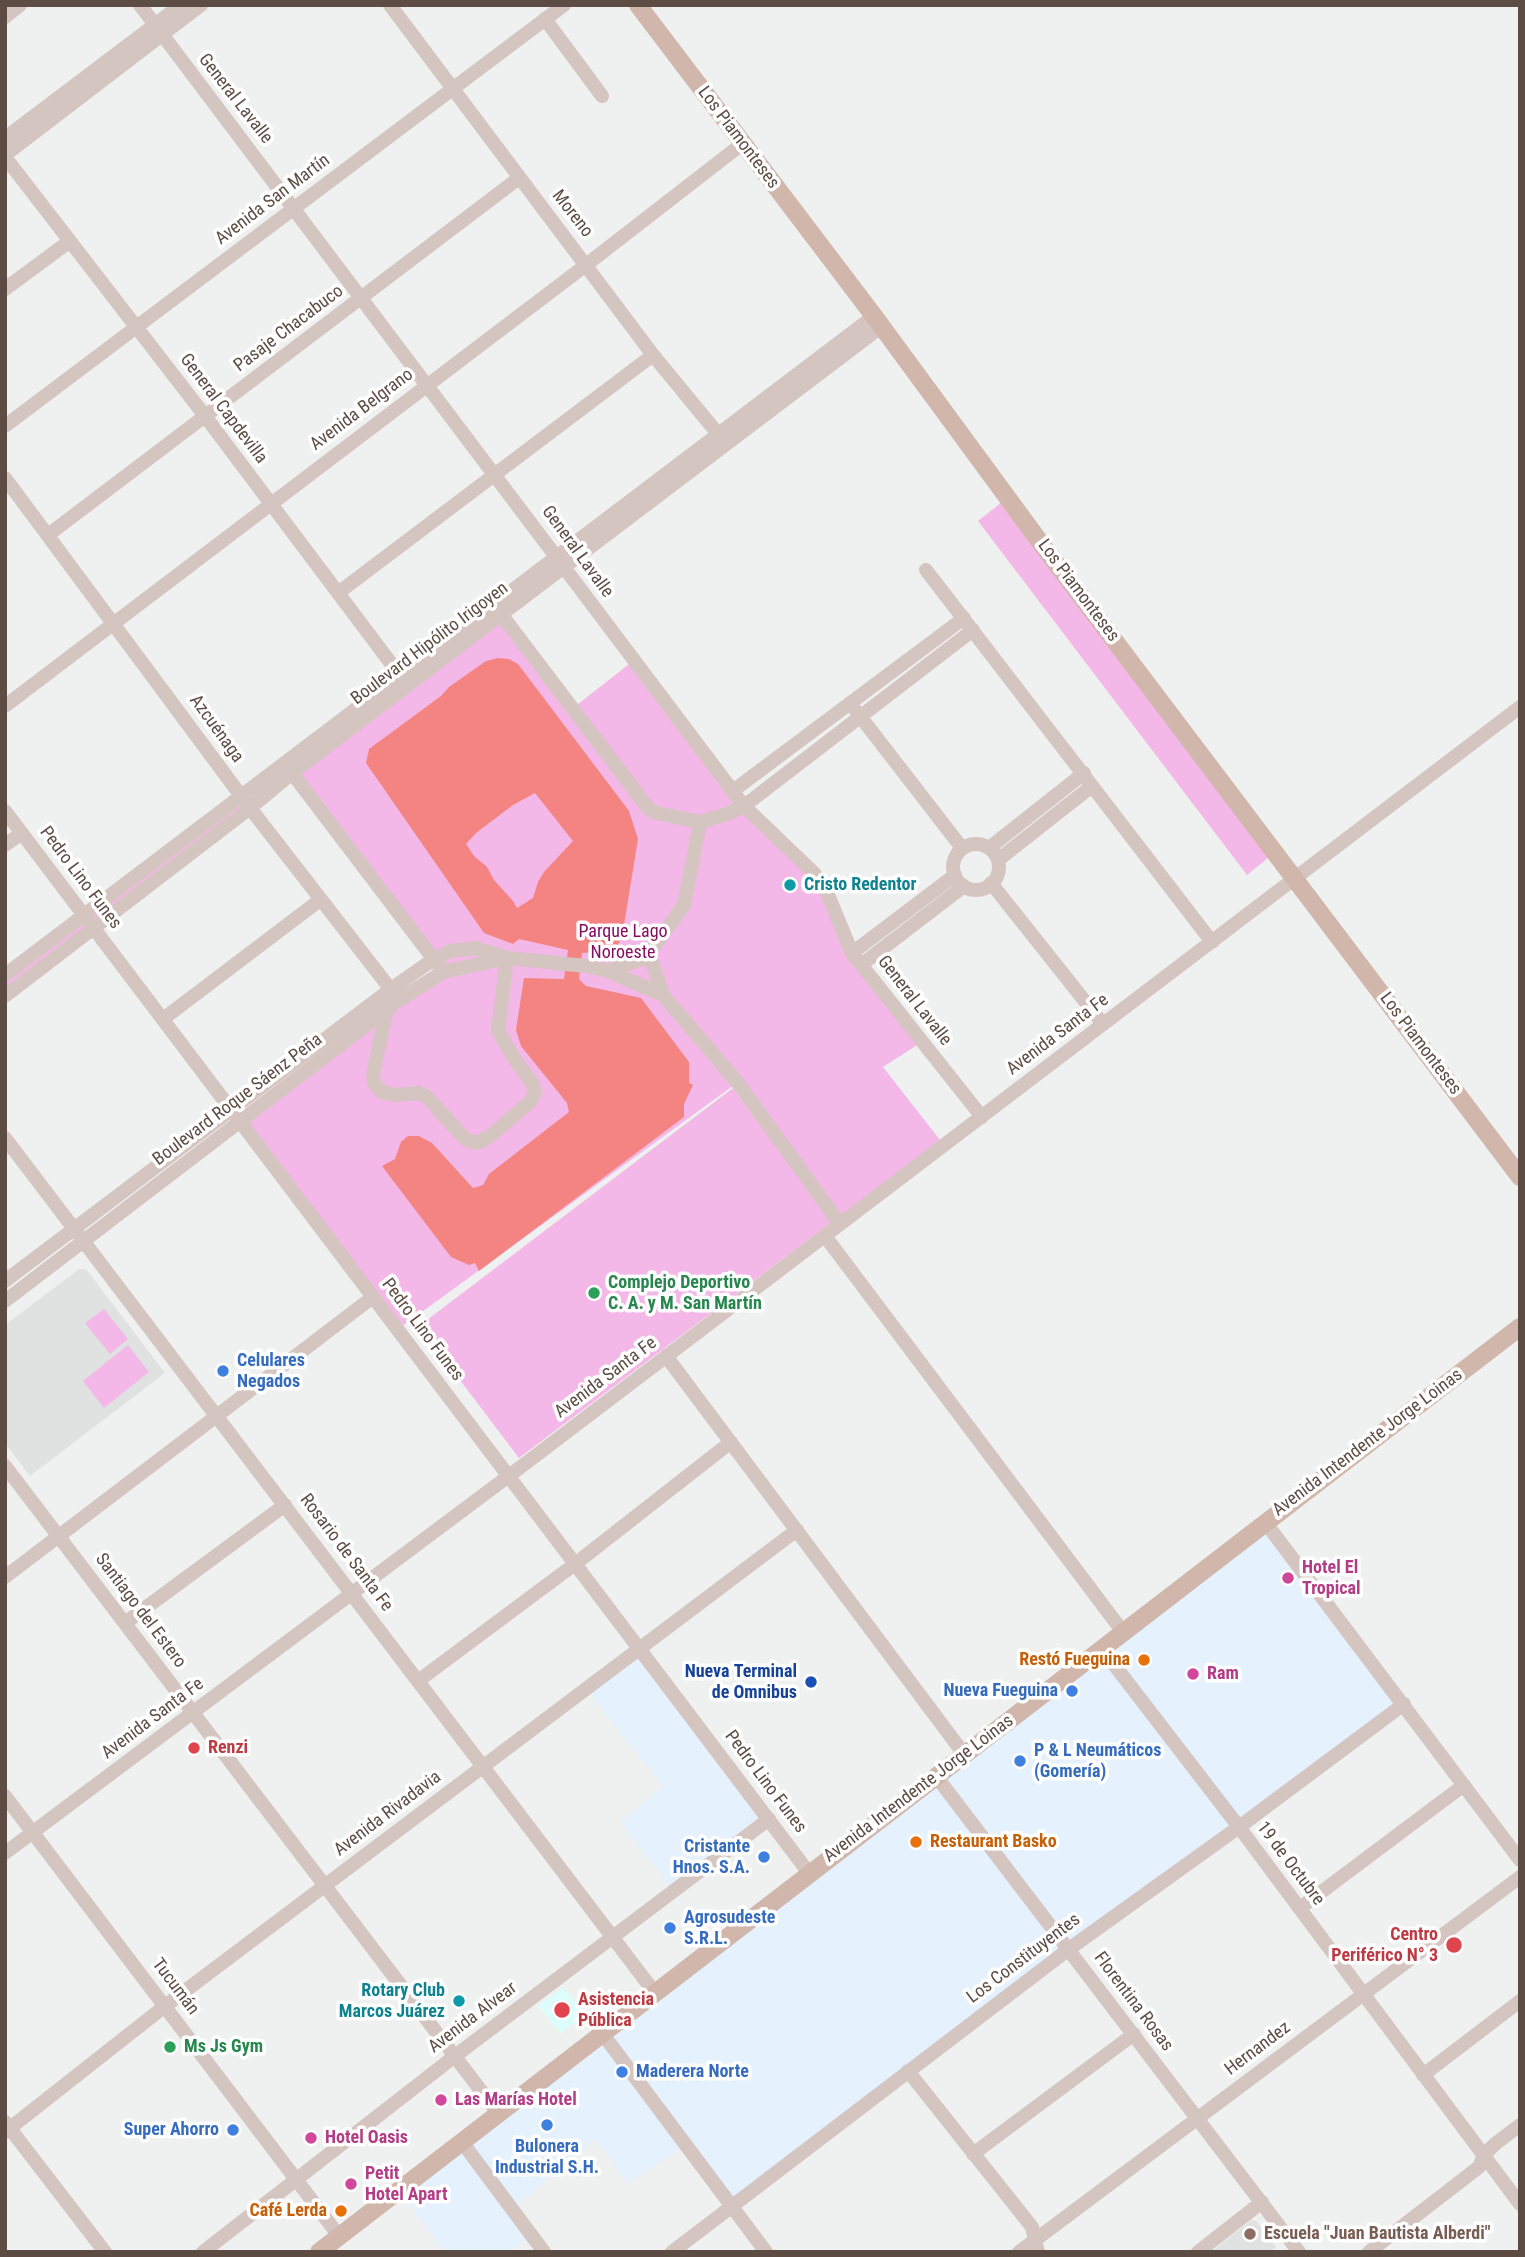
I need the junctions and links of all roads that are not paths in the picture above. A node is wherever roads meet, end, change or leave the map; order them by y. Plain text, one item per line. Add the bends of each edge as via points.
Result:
1 (20, 5) edge
2 (140, 5) edge
3 (181, 5) edge
4 (201, 5) edge
5 (390, 5) edge
6 (564, 5) edge
7 (638, 5) edge
8 (5, 17) edge
9 (545, 19) junction
10 (158, 30) junction
11 (453, 89) junction
12 (602, 96) dead end
13 (5, 138) edge
14 (742, 144) junction
15 (5, 156) edge
16 (519, 177) junction
17 (294, 207) junction
18 (70, 240) junction
19 (586, 265) junction
20 (5, 289) edge
21 (362, 298) junction
22 (878, 321) junction
23 (137, 327) junction
24 (653, 355) junction
25 (427, 386) junction
26 (205, 416) junction
27 (5, 426) edge
28 (722, 440) junction
29 (495, 474) junction
30 (5, 478) edge
31 (271, 503) junction
32 (48, 535) junction
33 (561, 562) junction
34 (926, 570) dead end
35 (338, 593) junction
36 (501, 614) junction
37 (964, 618) junction
38 (114, 624) junction
39 (973, 630) junction
40 (404, 681) junction
41 (851, 704) junction
42 (5, 706) edge
43 (1520, 707) edge
44 (860, 716) junction
45 (1084, 773) junction
46 (292, 774) junction
47 (1093, 786) junction
48 (734, 790) junction
49 (246, 802) junction
50 (744, 806) junction
51 (5, 811) edge
52 (700, 822) junction
53 (22, 832) junction
54 (5, 845) edge
55 (962, 848) junction
56 (989, 848) junction
57 (998, 860) junction
58 (1295, 879) junction
59 (959, 880) junction
60 (991, 883) junction
61 (320, 900) junction
62 (85, 915) junction
63 (95, 929) junction
64 (1212, 942) junction
65 (650, 956) junction
66 (507, 958) junction
67 (434, 959) junction
68 (856, 959) junction
69 (608, 971) junction
70 (443, 972) junction
71 (5, 975) edge
72 (395, 995) junction
73 (663, 995) junction
74 (5, 996) edge
75 (387, 1009) junction
76 (163, 1019) junction
77 (1103, 1024) junction
78 (231, 1109) junction
79 (982, 1117) junction
80 (241, 1123) junction
81 (5, 1138) edge
82 (1520, 1177) edge
83 (840, 1224) junction
84 (74, 1228) junction
85 (825, 1236) junction
86 (84, 1241) junction
87 (5, 1281) edge
88 (373, 1297) junction
89 (5, 1301) edge
90 (1520, 1327) edge
91 (666, 1356) junction
92 (218, 1417) junction
93 (731, 1442) junction
94 (5, 1466) edge
95 (509, 1475) junction
96 (285, 1505) junction
97 (1265, 1522) junction
98 (797, 1530) junction
99 (58, 1536) junction
100 (575, 1563) junction
101 (5, 1577) edge
102 (352, 1594) junction
103 (125, 1623) junction
104 (1123, 1632) junction
105 (641, 1649) junction
106 (1102, 1649) junction
107 (418, 1681) junction
108 (1404, 1704) junction
109 (194, 1713) junction
110 (964, 1754) junction
111 (483, 1766) junction
112 (936, 1776) junction
113 (1464, 1785) junction
114 (5, 1796) edge
115 (769, 1819) junction
116 (1238, 1827) junction
117 (33, 1832) junction
118 (5, 1853) edge
119 (1520, 1860) edge
120 (809, 1873) junction
121 (1520, 1877) edge
122 (324, 1886) junction
123 (1300, 1908) junction
124 (613, 1937) junction
125 (1069, 1949) junction
126 (655, 1993) junction
127 (1363, 1995) junction
128 (1520, 2001) edge
129 (165, 2006) junction
130 (602, 2034) junction
131 (1133, 2034) junction
132 (455, 2056) junction
133 (908, 2071) junction
134 (1423, 2075) junction
135 (498, 2113) junction
136 (1198, 2118) junction
137 (1520, 2125) edge
138 (7, 2127) edge
139 (463, 2142) junction
140 (973, 2154) junction
141 (1484, 2155) junction
142 (296, 2179) junction
143 (1262, 2202) junction
144 (1520, 2204) edge
145 (731, 2205) junction
146 (339, 2236) junction
147 (1036, 2246) edge
148 (105, 2252) edge
149 (203, 2252) edge
150 (319, 2252) edge
151 (544, 2252) edge
152 (672, 2252) edge
153 (766, 2252) edge
154 (1019, 2252) edge
155 (1198, 2252) edge
156 (1299, 2252) edge
157 (1369, 2252) edge

1 - 8 street
2 - 10 street, General Lavalle
3 - 10 street
4 - 10 street
5 - 11 street, Moreno
6 - 9 street, Avenida San Martín
7 - 14 main road, Los Piamonteses
9 - 11 street, Avenida San Martín
9 - 12 street
10 - 13 street
10 - 15 street
10 - 17 street, General Lavalle
11 - 16 street, Moreno
11 - 17 street, Avenida San Martín
14 - 19 street, Avenida Belgrano
14 - 22 main road, Los Piamonteses
15 - 18 street, General Capdevilla
16 - 19 street, Moreno
16 - 21 street, Pasaje Chacabuco
17 - 21 street, General Lavalle
17 - 23 street, Avenida San Martín
18 - 20 street
18 - 23 street, General Capdevilla
19 - 24 street, Moreno
19 - 25 street, Avenida Belgrano
21 - 25 street, General Lavalle
21 - 26 street, Pasaje Chacabuco
22 - 28 street, Boulevard Hipólito Irigoyen
22 - 58 main road, Los Piamonteses
23 - 26 street, General Capdevilla
23 - 27 street, Avenida San Martín
24 - 28 street, Moreno
24 - 29 street
25 - 29 street, General Lavalle
25 - 31 street, Avenida Belgrano
26 - 31 street, General Capdevilla
26 - 32 street, Pasaje Chacabuco
28 - 33 street, Boulevard Hipólito Irigoyen
29 - 33 street, General Lavalle
29 - 35 street
30 - 32 street, Azcuénaga
31 - 35 street, General Capdevilla
31 - 38 street, Avenida Belgrano
32 - 38 street, Azcuénaga
33 - 36 street, Boulevard Hipólito Irigoyen
33 - 40 street, Boulevard Hipólito Irigoyen
33 - 48 street, General Lavalle
34 - 37 street
35 - 40 street, General Capdevilla
36 - 40 street, Boulevard Hipólito Irigoyen
36 - 52 street via 648,808
37 - 39 street
37 - 41 street
38 - 42 street, Avenida Belgrano
38 - 49 street, Azcuénaga
39 - 44 street
39 - 45 street
40 - 46 street, Boulevard Hipólito Irigoyen
40 - 49 street, Boulevard Hipólito Irigoyen
41 - 44 street
41 - 48 street
43 - 58 street, Avenida Santa Fe
44 - 50 street
44 - 55 street
45 - 47 street
45 - 56 street
46 - 49 street, Boulevard Hipólito Irigoyen
46 - 67 street
47 - 57 street
47 - 64 street
48 - 50 street, General Lavalle
49 - 61 street, Azcuénaga
49 - 62 street, Boulevard Hipólito Irigoyen
49 - 63 street, Boulevard Hipólito Irigoyen
50 - 52 street
50 - 68 street, General Lavalle via 814,873
51 - 53 street, Pedro Lino Funes
52 - 65 street via 684,905
53 - 54 street
53 - 62 street, Pedro Lino Funes
55 - 56 street via 975,844
55 - 59 street via 954,860
56 - 57 street
57 - 60 street via 998,873
58 - 64 street, Avenida Santa Fe
58 - 82 main road, Los Piamonteses
59 - 60 street via 981,889
59 - 68 street
60 - 77 street
61 - 72 street, Azcuénaga
61 - 76 street
62 - 63 street, Pedro Lino Funes
62 - 71 street, Boulevard Hipólito Irigoyen
63 - 74 street, Boulevard Hipólito Irigoyen
63 - 76 street, Pedro Lino Funes
64 - 77 street, Avenida Santa Fe
65 - 69 street
65 - 73 street
66 - 67 street, Boulevard Roque Sáenz Peña via 475,948
66 - 69 street, Boulevard Roque Sáenz Peña
66 - 70 street, Boulevard Roque Sáenz Peña
66 - 75 street via 498,1031 535,1092 530,1102 477,1143 466,1140 427,1097 419,1093 393,1096 374,1083
67 - 70 street
67 - 72 street, Boulevard Roque Sáenz Peña
68 - 79 street, General Lavalle
69 - 73 street, Boulevard Roque Sáenz Peña
70 - 72 street, Boulevard Roque Sáenz Peña
72 - 75 street, Boulevard Roque Sáenz Peña
72 - 78 street, Boulevard Roque Sáenz Peña
73 - 83 street via 738,1083
75 - 80 street, Boulevard Roque Sáenz Peña
76 - 78 street, Pedro Lino Funes
77 - 79 street, Avenida Santa Fe
78 - 80 street, Pedro Lino Funes
78 - 84 street, Boulevard Roque Sáenz Peña
79 - 83 street, Avenida Santa Fe
80 - 86 street, Boulevard Roque Sáenz Peña
80 - 88 street, Pedro Lino Funes
81 - 84 street, Rosario de Santa Fe
83 - 85 street, Avenida Santa Fe
84 - 86 street, Rosario de Santa Fe
84 - 87 street, Boulevard Roque Sáenz Peña
85 - 91 street, Avenida Santa Fe
85 - 104 street
86 - 89 street, Boulevard Roque Sáenz Peña
86 - 92 street, Rosario de Santa Fe
88 - 92 street
88 - 95 street, Pedro Lino Funes
90 - 97 main road, Avenida Intendente Jorge Loinas
91 - 93 street
91 - 95 street, Avenida Santa Fe
92 - 96 street, Rosario de Santa Fe
92 - 99 street
93 - 98 street
93 - 100 street
94 - 99 street, Santiago del Estero
95 - 100 street, Pedro Lino Funes
95 - 102 street, Avenida Santa Fe
96 - 102 street, Rosario de Santa Fe
96 - 103 street
97 - 104 main road, Avenida Intendente Jorge Loinas
97 - 108 street
98 - 105 street, Avenida Rivadavia
98 - 110 street
99 - 101 street
99 - 103 street, Santiago del Estero
100 - 105 street, Pedro Lino Funes
100 - 107 street
102 - 107 street, Rosario de Santa Fe
102 - 109 street, Avenida Santa Fe
103 - 109 street, Santiago del Estero
104 - 106 main road, Avenida Intendente Jorge Loinas
105 - 111 street, Avenida Rivadavia
105 - 115 street, Pedro Lino Funes
106 - 110 main road, Avenida Intendente Jorge Loinas
106 - 116 street, 19 de Octubre
107 - 111 street, Rosario de Santa Fe
108 - 113 street
108 - 116 street, Los Constituyentes
109 - 117 street, Avenida Santa Fe
109 - 122 street, Santiago del Estero
110 - 112 main road, Avenida Intendente Jorge Loinas
111 - 122 street, Avenida Rivadavia
111 - 124 street, Rosario de Santa Fe
112 - 120 main road, Avenida Intendente Jorge Loinas
112 - 125 street, Florentina Rosas
113 - 119 street
113 - 123 street
114 - 117 street, Tucumán
115 - 120 street, Pedro Lino Funes
115 - 124 street, Avenida Alvear
116 - 123 street, 19 de Octubre
116 - 125 street, Los Constituyentes
117 - 118 street, Avenida Santa Fe
117 - 129 street, Tucumán
120 - 126 main road, Avenida Intendente Jorge Loinas
121 - 127 street, Hernandez
122 - 129 street, Avenida Rivadavia
122 - 132 street, Santiago del Estero
123 - 127 street, 19 de Octubre
124 - 126 street, Rosario de Santa Fe
124 - 132 street, Avenida Alvear
125 - 131 street, Florentina Rosas
125 - 133 street, Los Constituyentes
126 - 130 main road, Avenida Intendente Jorge Loinas
127 - 134 street, 19 de Octubre
127 - 136 street, Hernandez
128 - 134 street
129 - 138 street, Avenida Rivadavia
129 - 142 street, Tucumán
130 - 135 main road, Avenida Intendente Jorge Loinas
130 - 145 street
131 - 136 street, Florentina Rosas
131 - 140 street
132 - 135 street, Santiago del Estero
132 - 142 street, Avenida Alvear
133 - 140 street
133 - 145 street, Los Constituyentes
134 - 141 street, 19 de Octubre
135 - 139 main road, Avenida Intendente Jorge Loinas
136 - 143 street, Florentina Rosas
136 - 147 street, Hernandez
137 - 141 street
138 - 148 street
139 - 146 main road, Avenida Intendente Jorge Loinas
139 - 151 street
140 - 147 street via 1032,2227
141 - 144 street, 19 de Octubre
141 - 157 street via 1479,2167
142 - 146 street, Tucumán
142 - 149 street, Avenida Alvear
143 - 155 street
143 - 156 street, Florentina Rosas
145 - 152 street, Los Constituyentes
145 - 153 street
146 - 150 main road, Avenida Intendente Jorge Loinas
147 - 154 street, Hernandez

